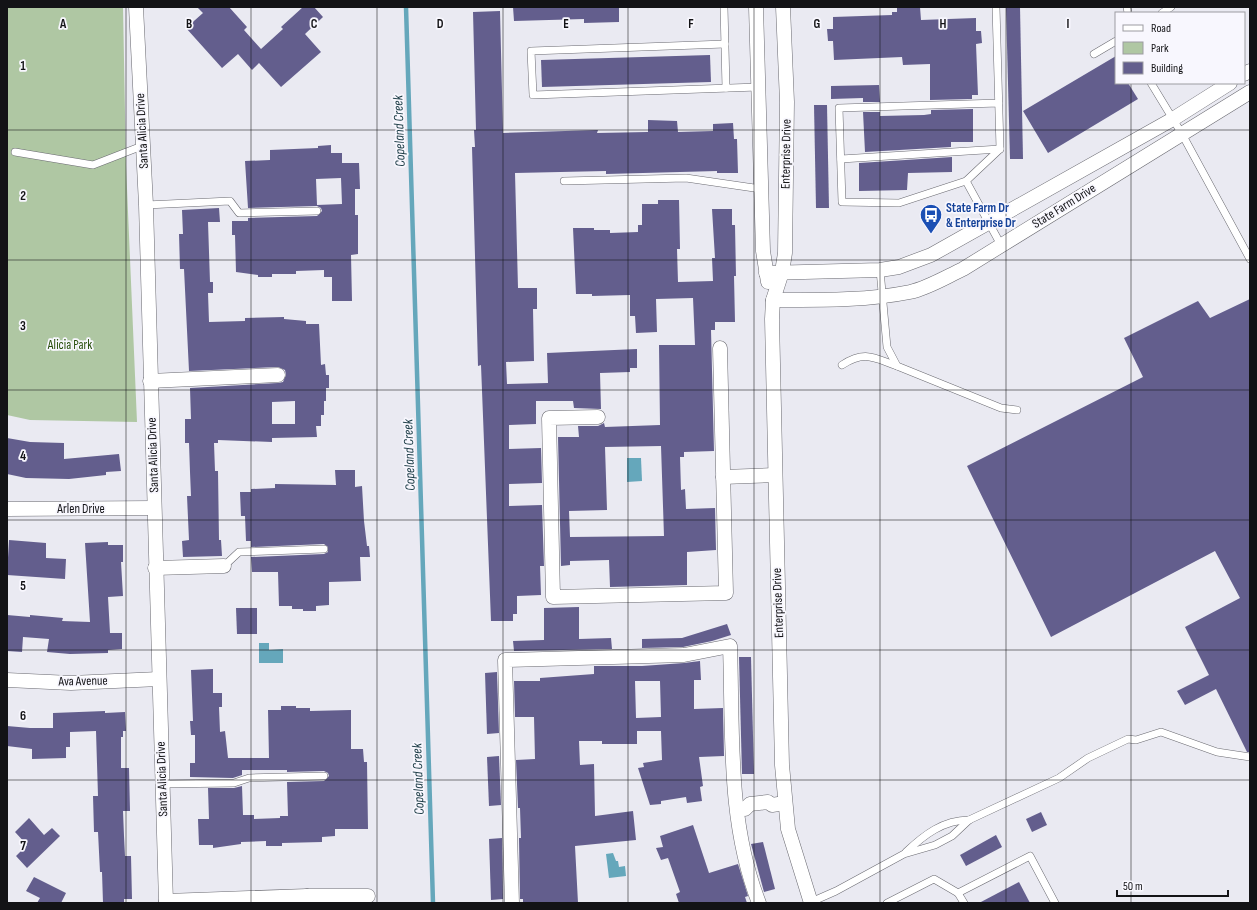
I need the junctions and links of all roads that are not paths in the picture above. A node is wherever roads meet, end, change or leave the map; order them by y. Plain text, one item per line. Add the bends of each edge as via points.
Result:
1 (136, 7) edge
2 (724, 7) edge
3 (756, 7) edge
4 (783, 7) edge
5 (996, 7) edge
6 (1115, 42) edge
7 (725, 44) junction
8 (1094, 54) dead end
9 (1152, 84) edge
10 (1228, 84) edge
11 (758, 87) junction
12 (726, 88) junction
13 (1250, 92) edge
14 (999, 103) junction
15 (1173, 119) junction
16 (1182, 134) junction
17 (142, 146) junction
18 (1000, 149) junction
19 (15, 152) dead end
20 (841, 159) junction
21 (564, 181) dead end
22 (966, 181) junction
23 (761, 189) junction
24 (146, 205) junction
25 (317, 210) dead end
26 (989, 222) junction
27 (1001, 245) junction
28 (1250, 260) edge
29 (880, 270) junction
30 (782, 272) junction
31 (766, 273) junction
32 (882, 295) junction
33 (773, 300) junction
34 (720, 348) dead end
35 (842, 365) dead end
36 (897, 366) junction
37 (278, 375) dead end
38 (150, 381) junction
39 (1017, 410) dead end
40 (598, 417) dead end
41 (774, 475) junction
42 (723, 477) junction
43 (154, 508) junction
44 (7, 509) edge
45 (324, 549) dead end
46 (224, 566) joint
47 (155, 568) junction
48 (159, 678) junction
49 (7, 680) edge
50 (1250, 756) edge
51 (324, 776) dead end
52 (162, 784) junction
53 (779, 804) junction
54 (740, 810) junction
55 (969, 820) junction
56 (904, 854) junction
57 (958, 893) junction
58 (368, 896) dead end
59 (308, 900) edge
60 (166, 902) edge
61 (512, 903) edge
62 (759, 903) edge
63 (811, 903) edge
64 (887, 903) edge
65 (964, 903) edge
66 (1054, 903) edge

1 - 17 street, Santa Alicia Drive
2 - 7 lane
3 - 11 street, Enterprise Drive
4 - 30 street, Enterprise Drive via 787,102 785,254
5 - 14 lane
6 - 8 lane
7 - 12 lane
7 - 12 lane via 531,51 533,95
9 - 15 lane
10 - 15 street, State Farm Drive
11 - 12 lane
11 - 23 street, Enterprise Drive
13 - 16 street, State Farm Drive
14 - 18 lane
14 - 20 lane via 839,108
15 - 16 lane
15 - 26 street, State Farm Drive
16 - 27 street, State Farm Drive
16 - 28 lane
17 - 19 lane via 93,165
17 - 24 street, Santa Alicia Drive
18 - 20 lane
18 - 22 lane
20 - 22 lane via 842,202 899,203
21 - 23 lane via 686,178
22 - 26 lane
23 - 31 street, Enterprise Drive
24 - 25 lane via 230,201 239,213
24 - 38 street, Santa Alicia Drive
26 - 27 lane
26 - 29 street, State Farm Drive via 931,255 899,267
27 - 32 street, State Farm Drive via 938,281 910,292
29 - 30 street, State Farm Drive
29 - 32 lane
30 - 31 street, State Farm Drive
30 - 33 street, Enterprise Drive
31 - 33 street, Enterprise Drive
32 - 33 street, State Farm Drive
32 - 36 lane via 887,347
33 - 41 street, Enterprise Drive
34 - 42 street
35 - 36 lane via 860,356 872,356
36 - 39 lane via 1001,408
37 - 38 street
38 - 43 street, Santa Alicia Drive
40 - 42 street via 549,418 553,596 726,593
41 - 42 street
41 - 53 street, Enterprise Drive via 782,765
43 - 44 street, Arlen Drive
43 - 47 street, Santa Alicia Drive
45 - 46 lane via 239,552
46 - 47 street
47 - 48 street, Santa Alicia Drive
48 - 49 street, Ava Avenue via 71,683
48 - 52 street, Santa Alicia Drive
50 - 55 lane via 1217,752 1161,732 1128,740 1088,758 1059,778
51 - 52 lane via 249,778 234,783
52 - 60 street, Santa Alicia Drive
53 - 54 street via 769,810 751,813
53 - 63 street, Enterprise Drive
54 - 61 street via 730,646 684,655 506,660
54 - 62 street via 751,883
55 - 56 lane via 952,836 934,846
55 - 56 lane via 955,820 929,832
56 - 63 lane
57 - 64 lane via 934,879
57 - 65 lane
57 - 66 lane via 1030,856
58 - 59 street
59 - 60 street

